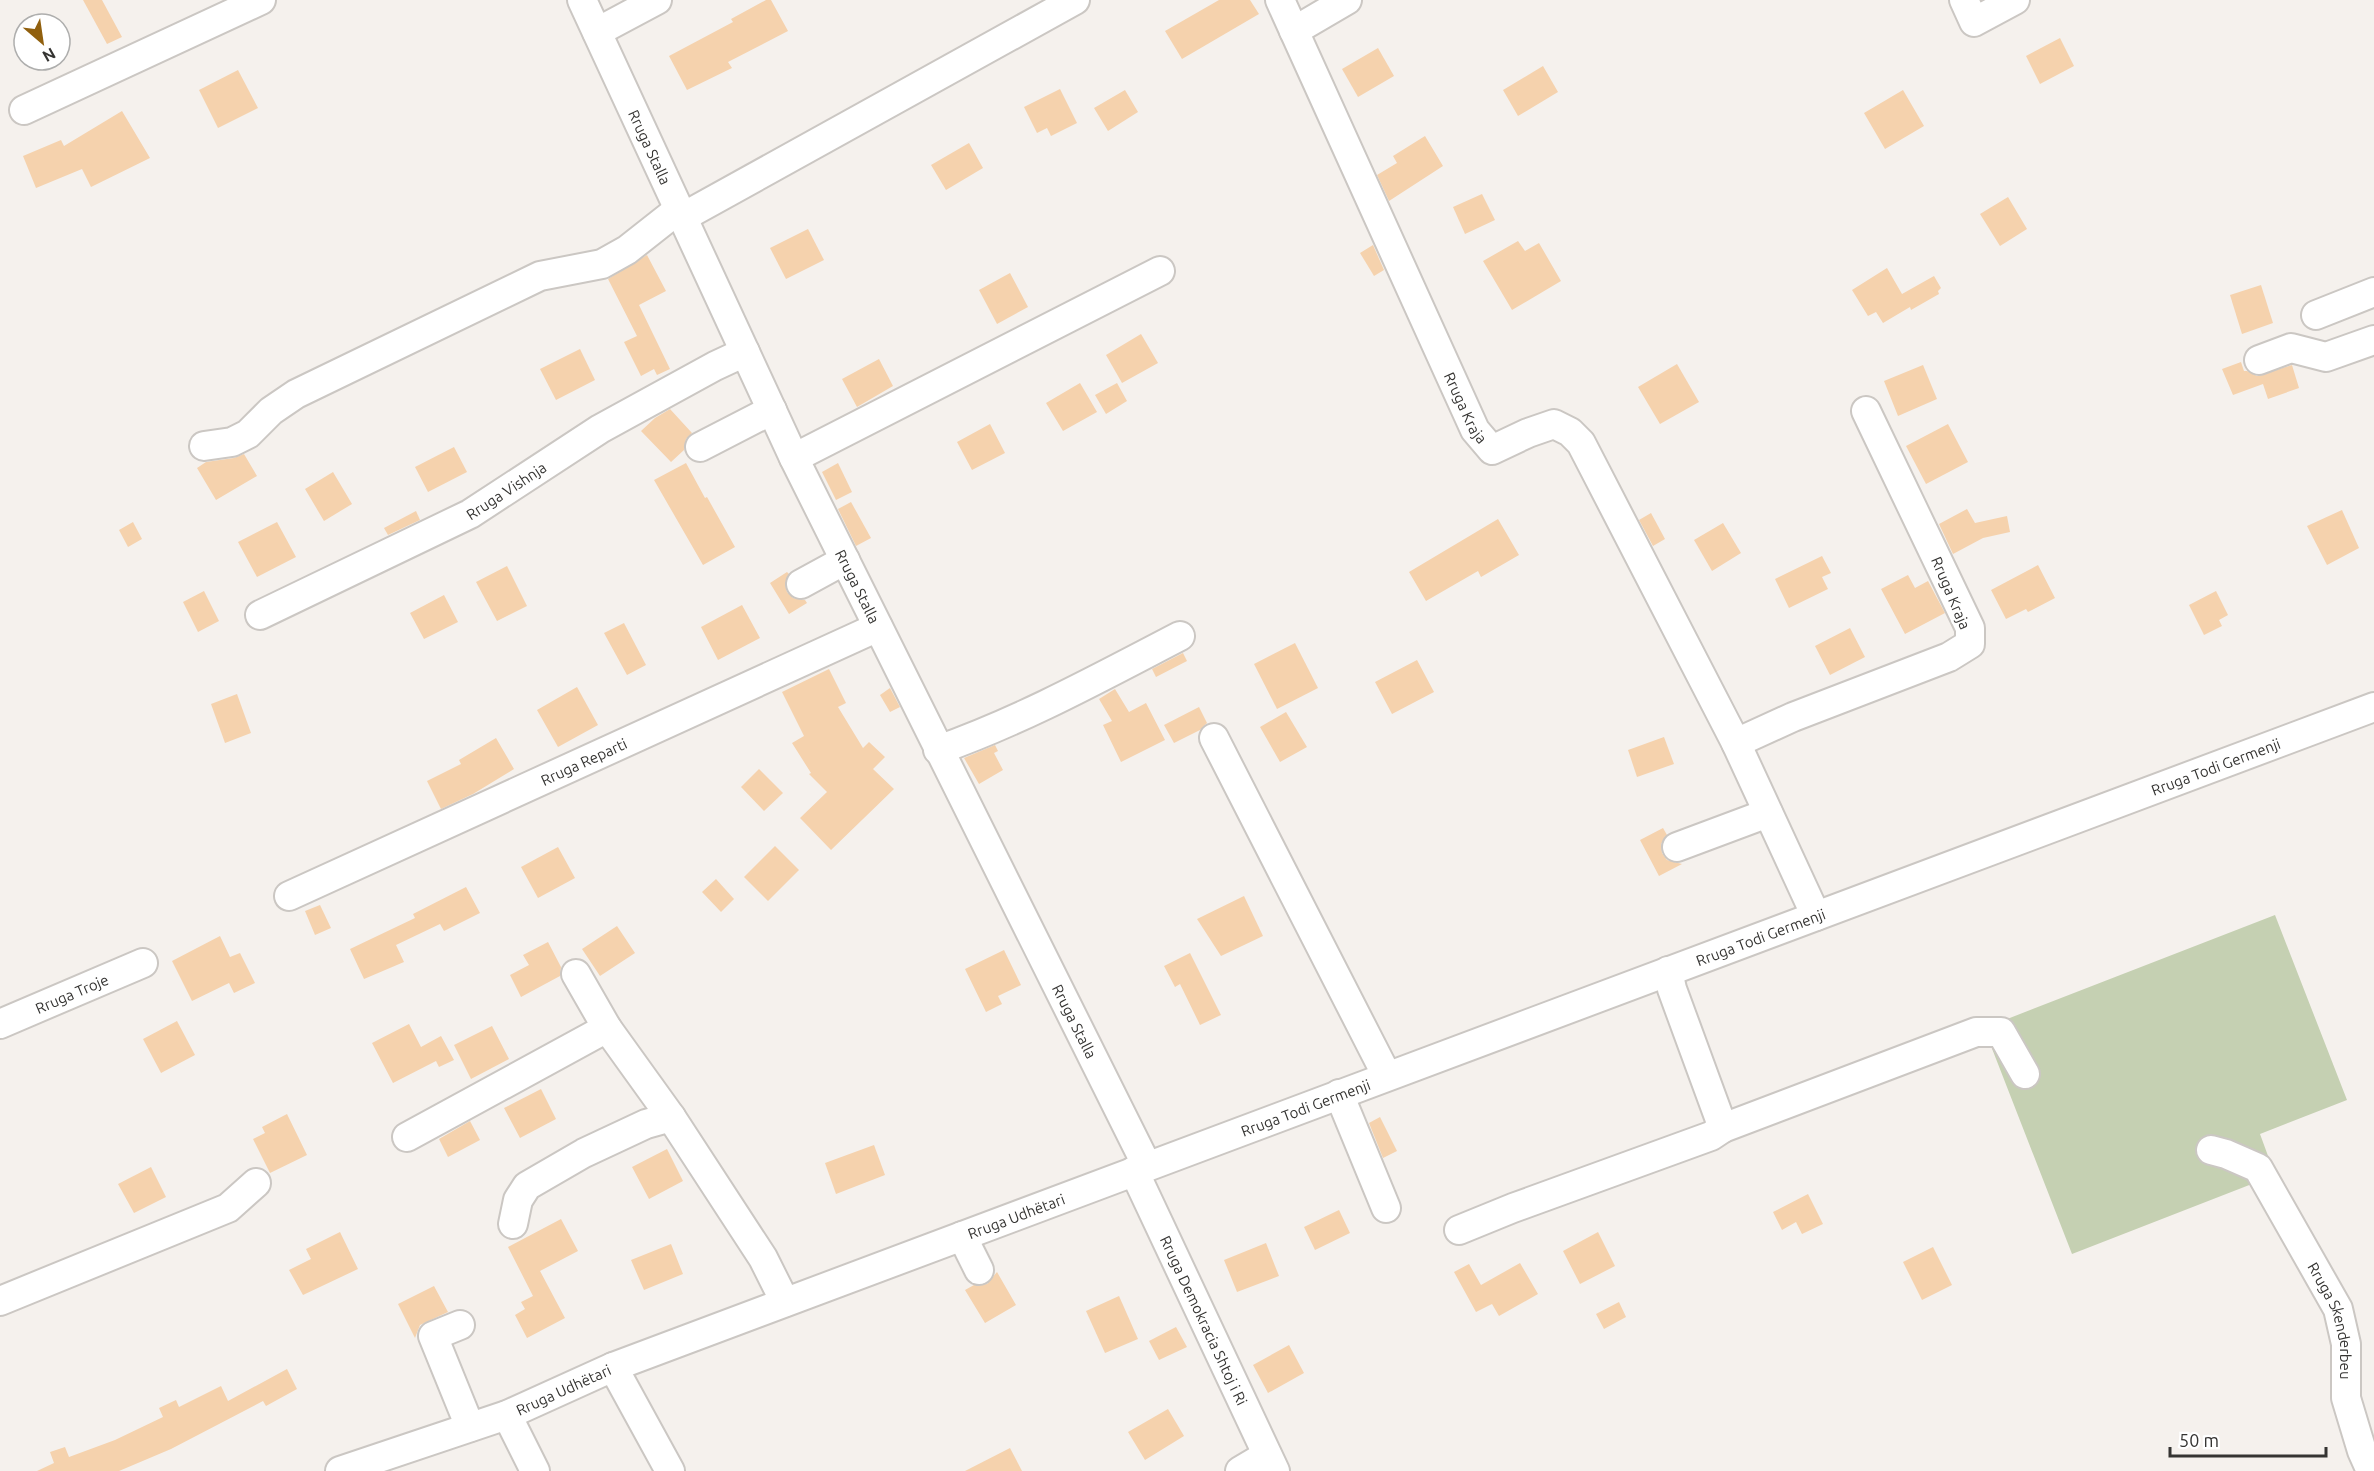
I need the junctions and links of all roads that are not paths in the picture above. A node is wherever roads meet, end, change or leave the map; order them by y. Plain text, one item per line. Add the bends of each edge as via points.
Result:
1 (261, 0) edge
2 (582, 0) edge
3 (657, 0) edge
4 (1075, 0) edge
5 (1280, 0) edge
6 (1347, 0) edge
7 (2015, 0) edge
8 (1969, 11) edge
9 (1294, 31) junction
10 (597, 32) junction
11 (24, 110) dead end
12 (681, 213) junction
13 (1160, 271) dead end
14 (2374, 292) edge
15 (2316, 315) dead end
16 (2374, 340) edge
17 (745, 352) junction
18 (2259, 360) dead end
19 (772, 410) junction
20 (1866, 411) dead end
21 (204, 446) dead end
22 (699, 447) dead end
23 (794, 458) junction
24 (845, 560) junction
25 (801, 584) dead end
26 (260, 615) dead end
27 (878, 627) junction
28 (1180, 636) dead end
29 (2374, 707) edge
30 (1214, 738) dead end
31 (1736, 742) junction
32 (938, 750) junction
33 (1768, 813) junction
34 (1677, 847) dead end
35 (289, 896) dead end
36 (1816, 916) junction
37 (143, 963) dead end
38 (1668, 971) junction
39 (576, 974) dead end
40 (0, 1024) edge
41 (607, 1028) junction
42 (2025, 1074) dead end
43 (1387, 1077) junction
44 (1339, 1094) junction
45 (670, 1117) junction
46 (1723, 1128) junction
47 (407, 1137) dead end
48 (2211, 1150) dead end
49 (1140, 1169) junction
50 (256, 1183) dead end
51 (1386, 1208) dead end
52 (513, 1224) dead end
53 (1459, 1230) dead end
54 (962, 1236) junction
55 (979, 1270) dead end
56 (0, 1301) edge
57 (785, 1302) junction
58 (460, 1325) dead end
59 (613, 1367) junction
60 (507, 1415) junction
61 (470, 1427) junction
62 (1271, 1463) edge
63 (373, 1466) edge
64 (340, 1471) edge
65 (535, 1471) edge
66 (670, 1471) edge
67 (1240, 1471) edge
68 (2371, 1471) edge

1 - 11 street
2 - 10 street, Rruga Stalla
3 - 10 street
4 - 12 street
5 - 9 street, Rruga Kraja
6 - 9 street
7 - 8 street
9 - 31 street, Rruga Kraja via 1475,430 1492,450 1554,424 1581,443
10 - 12 street, Rruga Stalla
12 - 17 street, Rruga Stalla
12 - 21 street via 602,264 540,276 296,393 248,434 232,442
13 - 23 street
14 - 15 street
16 - 18 street via 2326,357 2291,348
17 - 19 street, Rruga Stalla
17 - 26 street, Rruga Vishnja via 600,429 470,514
19 - 22 street
19 - 23 street, Rruga Stalla
20 - 31 street, Rruga Kraja via 1970,628 1970,644 1949,657
23 - 24 street, Rruga Stalla
24 - 25 street
24 - 27 street, Rruga Stalla
27 - 32 street, Rruga Stalla
27 - 35 street, Rruga Reparti
28 - 32 street via 1052,703
29 - 36 street, Rruga Todi Germenji
30 - 43 street
31 - 33 street, Rruga Kraja
32 - 49 street, Rruga Stalla
33 - 34 street
33 - 36 street, Rruga Kraja
36 - 38 street, Rruga Todi Germenji
37 - 40 street, Rruga Troje
38 - 43 street, Rruga Todi Germenji
38 - 46 street
39 - 41 street
41 - 45 street
41 - 47 street
42 - 46 street via 2001,1032 1976,1032
43 - 44 street, Rruga Todi Germenji
44 - 49 street, Rruga Todi Germenji
44 - 51 street
45 - 52 street via 584,1153 527,1186 518,1200
45 - 57 street via 763,1258
46 - 53 street via 1711,1136
48 - 68 street, Rruga Skenderbeu via 2258,1168 2341,1317 2346,1398
49 - 54 street, Rruga Udhëtari
49 - 62 street, Rruga Demokracia Shtoj i Ri
50 - 56 street via 228,1209
54 - 55 street
54 - 57 street, Rruga Udhëtari
57 - 59 street, Rruga Udhëtari
58 - 61 street via 433,1336
59 - 60 street, Rruga Udhëtari
59 - 66 street
60 - 61 street, Rruga Udhëtari
60 - 65 street
61 - 63 street, Rruga Udhëtari
62 - 67 street
63 - 64 street, Rruga Udhëtari

